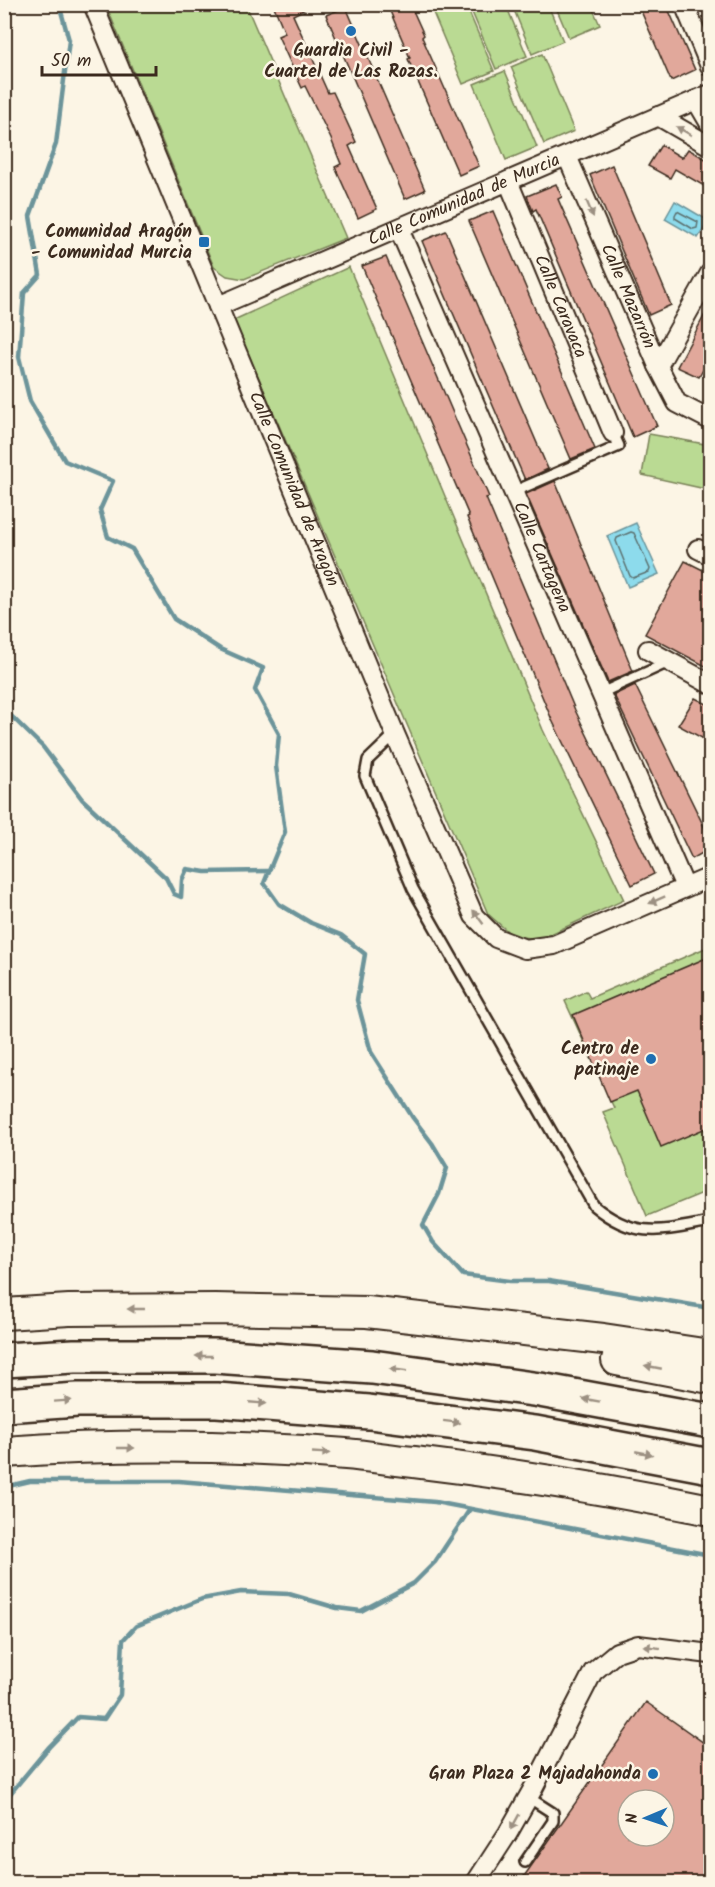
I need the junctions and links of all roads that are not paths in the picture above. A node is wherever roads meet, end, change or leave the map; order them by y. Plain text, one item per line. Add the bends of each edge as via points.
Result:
1 (93, 4) edge
2 (684, 4) edge
3 (711, 66) edge
4 (703, 97) edge
5 (658, 116) junction
6 (711, 124) edge
7 (711, 146) edge
8 (567, 156) junction
9 (508, 181) junction
10 (399, 229) junction
11 (711, 273) edge
12 (218, 306) junction
13 (658, 366) junction
14 (711, 420) edge
15 (613, 433) joint
16 (513, 492) junction
17 (648, 650) dead end
18 (669, 662) junction
19 (711, 684) edge
20 (601, 693) junction
21 (395, 734) junction
22 (711, 877) edge
23 (685, 887) junction
24 (711, 1222) edge
25 (215, 1309) junction
26 (4, 1314) edge
27 (711, 1354) edge
28 (4, 1360) edge
29 (711, 1378) edge
30 (4, 1405) edge
31 (711, 1421) edge
32 (4, 1452) edge
33 (380, 1458) junction
34 (711, 1466) edge
35 (711, 1510) edge
36 (711, 1527) edge
37 (711, 1654) edge
38 (528, 1797) junction
39 (525, 1862) dead end
40 (476, 1882) edge

1 - 12 street, Calle Comunidad de Aragón
2 - 3 street
4 - 5 street, Calle Comunidad de Murcia
4 - 6 street
7 -> 5 street
5 - 8 street, Calle Comunidad de Murcia
8 - 9 street, Calle Comunidad de Murcia
8 -> 13 street, Calle Mazarrón
9 - 10 street, Calle Comunidad de Murcia
9 - 15 street, Calle Caravaca
10 - 12 street, Calle Comunidad de Murcia
10 - 16 street, Calle Cartagena
11 - 13 street
12 - 21 street, Calle Comunidad de Aragón
13 - 14 street, Calle Mazarrón via 677,403
15 - 16 lane via 619,446
16 - 20 street, Calle Cartagena
17 - 18 street
18 - 19 street
18 - 20 lane
20 - 23 street, Calle Cartagena
23 -> 21 street, Calle Comunidad de Aragón via 554,945 525,949 496,938 474,916
21 - 24 lane via 368,760 364,776 413,889 594,1206 610,1220 632,1229 672,1229
22 - 23 street
25 -> 26 highway
25 - 27 highway via 367,1312
29 -> 25 highway via 546,1347 372,1323
31 -> 28 highway via 540,1390 372,1366 215,1356
30 -> 34 highway via 78,1400 218,1400 358,1411 535,1432
32 -> 33 highway via 214,1447
33 - 35 highway via 510,1473
33 - 36 highway
37 -> 38 street via 638,1645 617,1652 593,1672
38 - 39 lane via 553,1813 553,1821
38 -> 40 street

